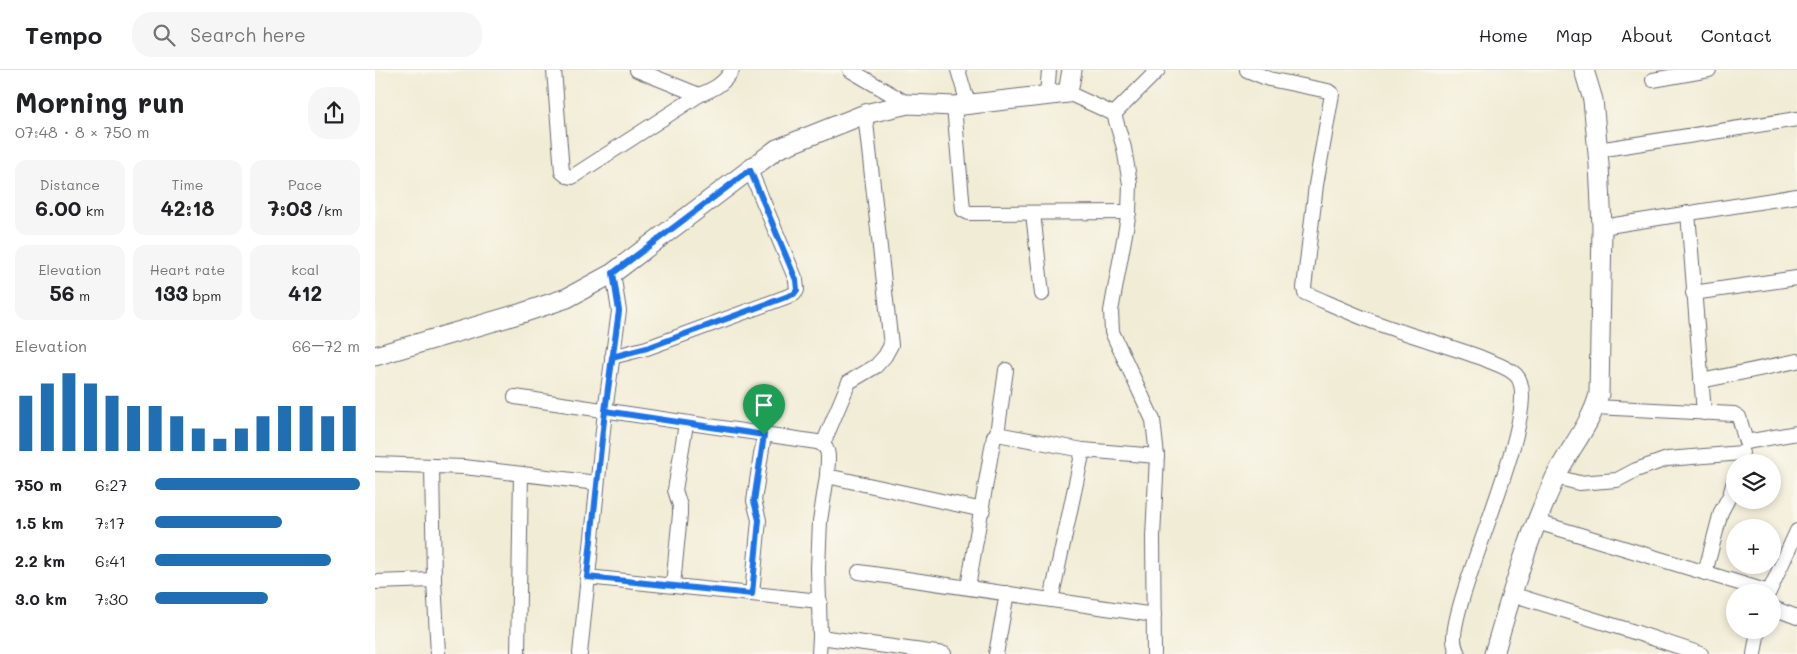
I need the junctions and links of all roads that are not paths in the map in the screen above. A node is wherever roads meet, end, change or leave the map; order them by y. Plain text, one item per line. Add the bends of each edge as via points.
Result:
1 (554, 70) edge
2 (637, 70) edge
3 (732, 70) edge
4 (850, 70) edge
5 (958, 70) edge
6 (1049, 70) edge
7 (1072, 70) edge
8 (1158, 70) edge
9 (1247, 70) edge
10 (1584, 70) edge
11 (1709, 70) edge
12 (1653, 80) dead end
13 (1067, 93) junction
14 (699, 95) junction
15 (1047, 95) junction
16 (908, 104) junction
17 (961, 105) junction
18 (865, 114) junction
19 (1114, 114) junction
20 (1797, 119) edge
21 (1598, 150) junction
22 (750, 170) junction
23 (1797, 196) edge
24 (1129, 212) junction
25 (1033, 213) junction
26 (1688, 213) junction
27 (1602, 227) junction
28 (613, 273) junction
29 (1797, 278) edge
30 (1693, 292) junction
31 (1042, 294) dead end
32 (375, 356) edge
33 (612, 357) junction
34 (1797, 361) edge
35 (1006, 370) dead end
36 (1701, 381) junction
37 (515, 397) dead end
38 (1595, 408) junction
39 (605, 411) junction
40 (1704, 413) junction
41 (686, 424) junction
42 (1797, 432) edge
43 (997, 434) junction
44 (764, 435) junction
45 (823, 444) junction
46 (1083, 450) junction
47 (1743, 452) edge
48 (1157, 456) junction
49 (375, 464) edge
50 (432, 466) junction
51 (521, 474) junction
52 (827, 476) junction
53 (1556, 476) junction
54 (597, 483) junction
55 (1726, 503) edge
56 (983, 510) junction
57 (1537, 522) junction
58 (1797, 530) edge
59 (859, 572) dead end
60 (1705, 573) junction
61 (587, 577) junction
62 (434, 580) junction
63 (375, 582) edge
64 (1742, 584) edge
65 (1773, 584) edge
66 (673, 586) junction
67 (968, 588) junction
68 (1007, 593) junction
69 (752, 594) junction
70 (1511, 594) junction
71 (1051, 600) junction
72 (820, 601) junction
73 (1781, 611) edge
74 (1154, 615) junction
75 (1797, 617) edge
76 (820, 637) junction
77 (1756, 639) edge
78 (437, 654) edge
79 (513, 654) edge
80 (518, 654) edge
81 (523, 654) edge
82 (580, 654) edge
83 (819, 654) edge
84 (944, 654) edge
85 (996, 654) edge
86 (1154, 654) edge
87 (1458, 654) edge
88 (1494, 654) edge
89 (1701, 654) edge
90 (1754, 654) edge

1 - 14 street via 562,172 567,176 573,177
2 - 14 street
3 - 14 street via 717,88
4 - 16 street
5 - 17 street
6 - 15 street
7 - 13 street
8 - 19 street
9 - 87 street via 1269,79 1331,94 1316,185 1305,293 1381,325 1451,346 1518,376 1522,393 1515,442 1462,600 1454,639
10 - 21 street via 1593,100
11 - 12 street
13 - 15 street
13 - 19 street
15 - 17 street
16 - 17 street
16 - 18 street
17 - 25 street via 963,210 969,213
18 - 22 street via 777,149
18 - 45 street via 891,345 876,366 849,382
19 - 24 street via 1130,184
20 - 21 street
21 - 27 street
22 - 28 street
22 - 33 street via 796,280 797,290 794,294 647,348
23 - 26 street
24 - 25 street
24 - 48 street via 1111,311 1112,332 1153,420
25 - 31 street
26 - 27 street
26 - 30 street
27 - 38 street via 1599,394
28 - 32 street via 567,298
28 - 33 street via 619,311
29 - 30 street
30 - 36 street
33 - 39 street
34 - 36 street
35 - 43 street
36 - 40 street
37 - 39 street
38 - 40 street
38 - 53 street
39 - 41 street
39 - 54 street
40 - 47 street via 1739,416
41 - 44 street
41 - 66 street via 675,490 680,514
42 - 47 street
43 - 46 street
43 - 56 street via 994,436
44 - 45 street
44 - 69 street via 754,501 759,520
45 - 52 street via 827,450
46 - 48 street
46 - 71 street
47 - 53 street via 1667,459 1617,480 1579,483
48 - 74 street
49 - 50 street
50 - 51 street
50 - 62 street
51 - 54 street
51 - 80 street
52 - 56 street
52 - 72 street via 820,521
53 - 57 street
54 - 61 street
55 - 60 street
56 - 67 street
57 - 60 street
57 - 70 street
58 - 65 street
59 - 67 street
60 - 64 street
61 - 66 street
61 - 82 street
62 - 63 street
62 - 78 street
66 - 69 street
67 - 68 street
68 - 71 street
68 - 85 street
69 - 72 street
70 - 88 street
70 - 89 street
71 - 74 street
72 - 76 street
73 - 75 street
74 - 86 street
76 - 83 street
76 - 84 street
77 - 90 street
79 - 80 street
80 - 81 street

